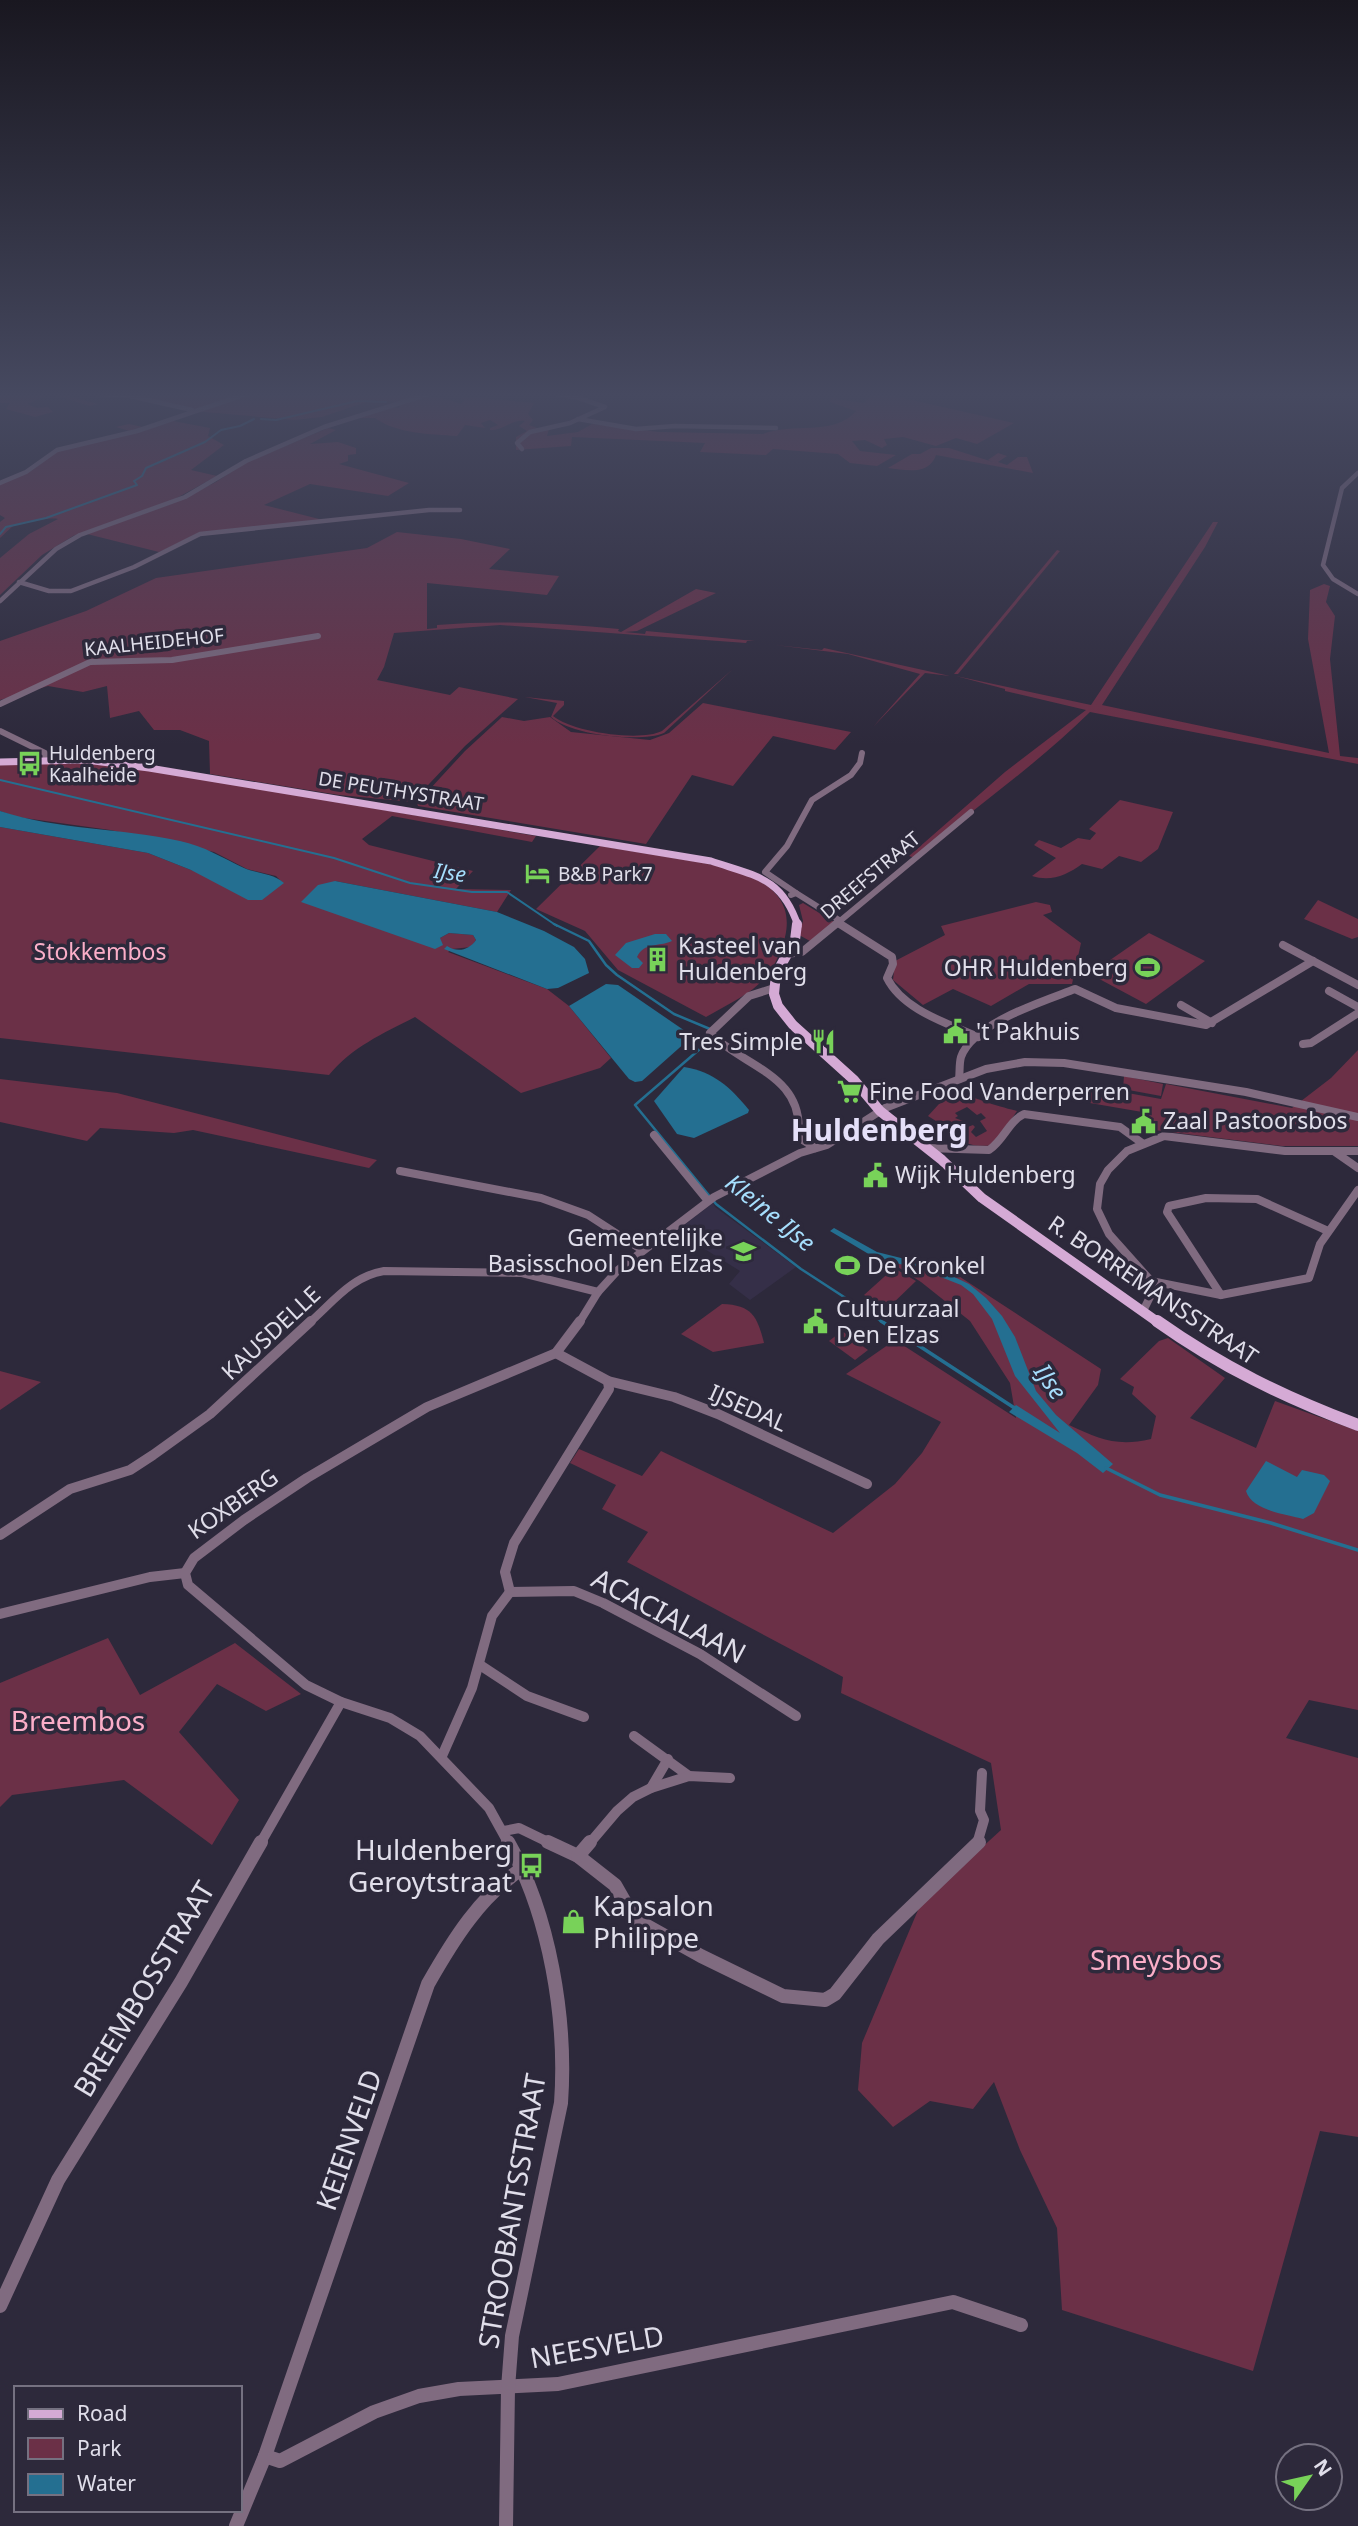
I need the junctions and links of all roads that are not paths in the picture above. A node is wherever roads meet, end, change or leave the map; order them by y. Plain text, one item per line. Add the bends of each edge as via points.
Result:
1 (149, 510) edge
2 (460, 510) dead end
3 (1337, 510) edge
4 (19, 582) junction
5 (1358, 594) edge
6 (0, 601) edge
7 (318, 636) dead end
8 (0, 704) edge
9 (0, 732) edge
10 (862, 753) dead end
11 (46, 760) junction
12 (0, 762) edge
13 (971, 811) dead end
14 (796, 893) junction
15 (786, 896) junction
16 (838, 921) junction
17 (1283, 945) dead end
18 (787, 954) junction
19 (1313, 961) junction
20 (1358, 985) edge
21 (774, 988) junction
22 (1329, 991) dead end
23 (1181, 1004) dead end
24 (1358, 1010) edge
25 (1211, 1024) junction
26 (978, 1037) junction
27 (1304, 1045) dead end
28 (959, 1079) junction
29 (880, 1111) junction
30 (1358, 1117) edge
31 (654, 1135) dead end
32 (1142, 1143) junction
33 (815, 1148) junction
34 (927, 1148) junction
35 (1334, 1151) junction
36 (1358, 1151) edge
37 (1358, 1168) edge
38 (400, 1171) dead end
39 (1358, 1190) edge
40 (710, 1199) junction
41 (1328, 1231) junction
42 (642, 1250) junction
43 (1151, 1281) junction
44 (598, 1292) junction
45 (1151, 1295) junction
46 (1221, 1295) junction
47 (1132, 1304) junction
48 (1143, 1311) junction
49 (556, 1353) junction
50 (608, 1381) junction
51 (1358, 1425) edge
52 (867, 1484) dead end
53 (0, 1535) edge
54 (185, 1573) junction
55 (510, 1591) junction
56 (0, 1614) edge
57 (480, 1665) junction
58 (341, 1702) junction
59 (796, 1716) dead end
60 (584, 1717) dead end
61 (634, 1736) dead end
62 (442, 1756) junction
63 (668, 1759) junction
64 (982, 1773) dead end
65 (689, 1776) junction
66 (730, 1778) dead end
67 (652, 1788) junction
68 (504, 1831) junction
69 (578, 1856) junction
70 (523, 1868) junction
71 (0, 2306) edge
72 (1021, 2325) dead end
73 (508, 2388) junction
74 (265, 2456) junction
75 (242, 2512) edge
76 (506, 2526) edge

1 - 4 street via 56,548
2 - 4 street via 200,534 77,590 55,592
3 - 5 street via 1323,565 1335,582
4 - 6 street
7 - 8 street, KAALHEIDEHOF via 172,660 90,662
9 - 11 street via 45,753
10 - 14 street via 852,776 808,805 789,844 765,872
11 - 12 main road, DE PEUTHYSTRAAT
11 - 15 main road, DE PEUTHYSTRAAT via 137,766 711,860 760,877
13 - 16 street, DREEFSTRAAT
14 - 15 street
14 - 16 street
15 - 18 main road via 798,927
16 - 18 street, DREEFSTRAAT via 803,953
16 - 26 street via 892,957 887,978 895,991
17 - 19 street
18 - 21 main road
19 - 20 street
19 - 25 street
21 - 29 main road, R. BORREMANSSTRAAT via 778,1006 788,1019 854,1080
21 - 33 street via 749,996 710,1035 783,1082 800,1128 798,1137
22 - 24 street
23 - 25 street
24 - 27 street
25 - 26 street via 1116,1009 1075,989 1029,1007
26 - 28 street via 961,1058
28 - 29 street, KOXBERG
28 - 30 street, KOXBERG via 1009,1064 1064,1063 1246,1092
29 - 33 street, KOXBERG
29 - 34 main road, R. BORREMANSSTRAAT
31 - 40 street
32 - 34 street via 1121,1127 1024,1114 1015,1118 989,1150
32 - 35 street via 1172,1136 1285,1151
32 - 43 street via 1108,1170 1100,1184 1097,1209 1109,1234
33 - 40 street, KOXBERG
34 - 47 main road, R. BORREMANSSTRAAT via 982,1198
35 - 36 street
35 - 37 street
38 - 42 street via 541,1198 588,1215
39 - 41 street
40 - 42 street, KOXBERG
41 - 46 street via 1309,1278
41 - 46 street via 1248,1198 1206,1198 1169,1206 1167,1212
42 - 44 street, KOXBERG
43 - 45 street
43 - 46 street
44 - 49 street, KOXBERG
44 - 53 street, KAUSDELLE via 513,1272 366,1274 210,1414 153,1455 130,1470 70,1489
45 - 47 street
45 - 48 street
47 - 48 main road, R. BORREMANSSTRAAT
48 - 51 main road, R. BORREMANSSTRAAT via 1195,1349 1253,1382
49 - 50 street, IJSEDAL
49 - 54 street, KOXBERG via 427,1407 382,1432 244,1520 194,1558
50 - 52 street, IJSEDAL via 674,1397 718,1414
50 - 55 street via 600,1405 514,1543 505,1572
54 - 56 street via 150,1577
54 - 58 street, KOXBERG via 188,1585 287,1672
55 - 57 street via 488,1619
55 - 59 street, ACACIALAAN via 574,1591 603,1603 700,1654
57 - 60 street via 527,1696
57 - 62 street
58 - 62 street, KOXBERG via 405,1725
58 - 71 street, BREEMBOSSTRAAT via 181,1982 58,2180
61 - 63 street
62 - 68 street, KOXBERG via 474,1789
63 - 65 street
63 - 67 street
64 - 69 street via 980,1840 878,1939 835,1994 825,2000 783,1996 656,1931 631,1913 608,1878
65 - 66 street
65 - 67 street
67 - 69 street via 617,1811
68 - 69 street via 519,1828
68 - 70 street, STROOBANTSSTRAAT
70 - 73 street, STROOBANTSSTRAAT via 535,1896 551,1964 563,2076 520,2288
70 - 74 street, KEIENVELD via 501,1881 447,1949 428,1984
72 - 73 street, NEESVELD via 953,2302 558,2384
73 - 74 street, NEESVELD via 419,2396 374,2412 280,2461
73 - 76 street, STROOBANTSSTRAAT
74 - 75 street

